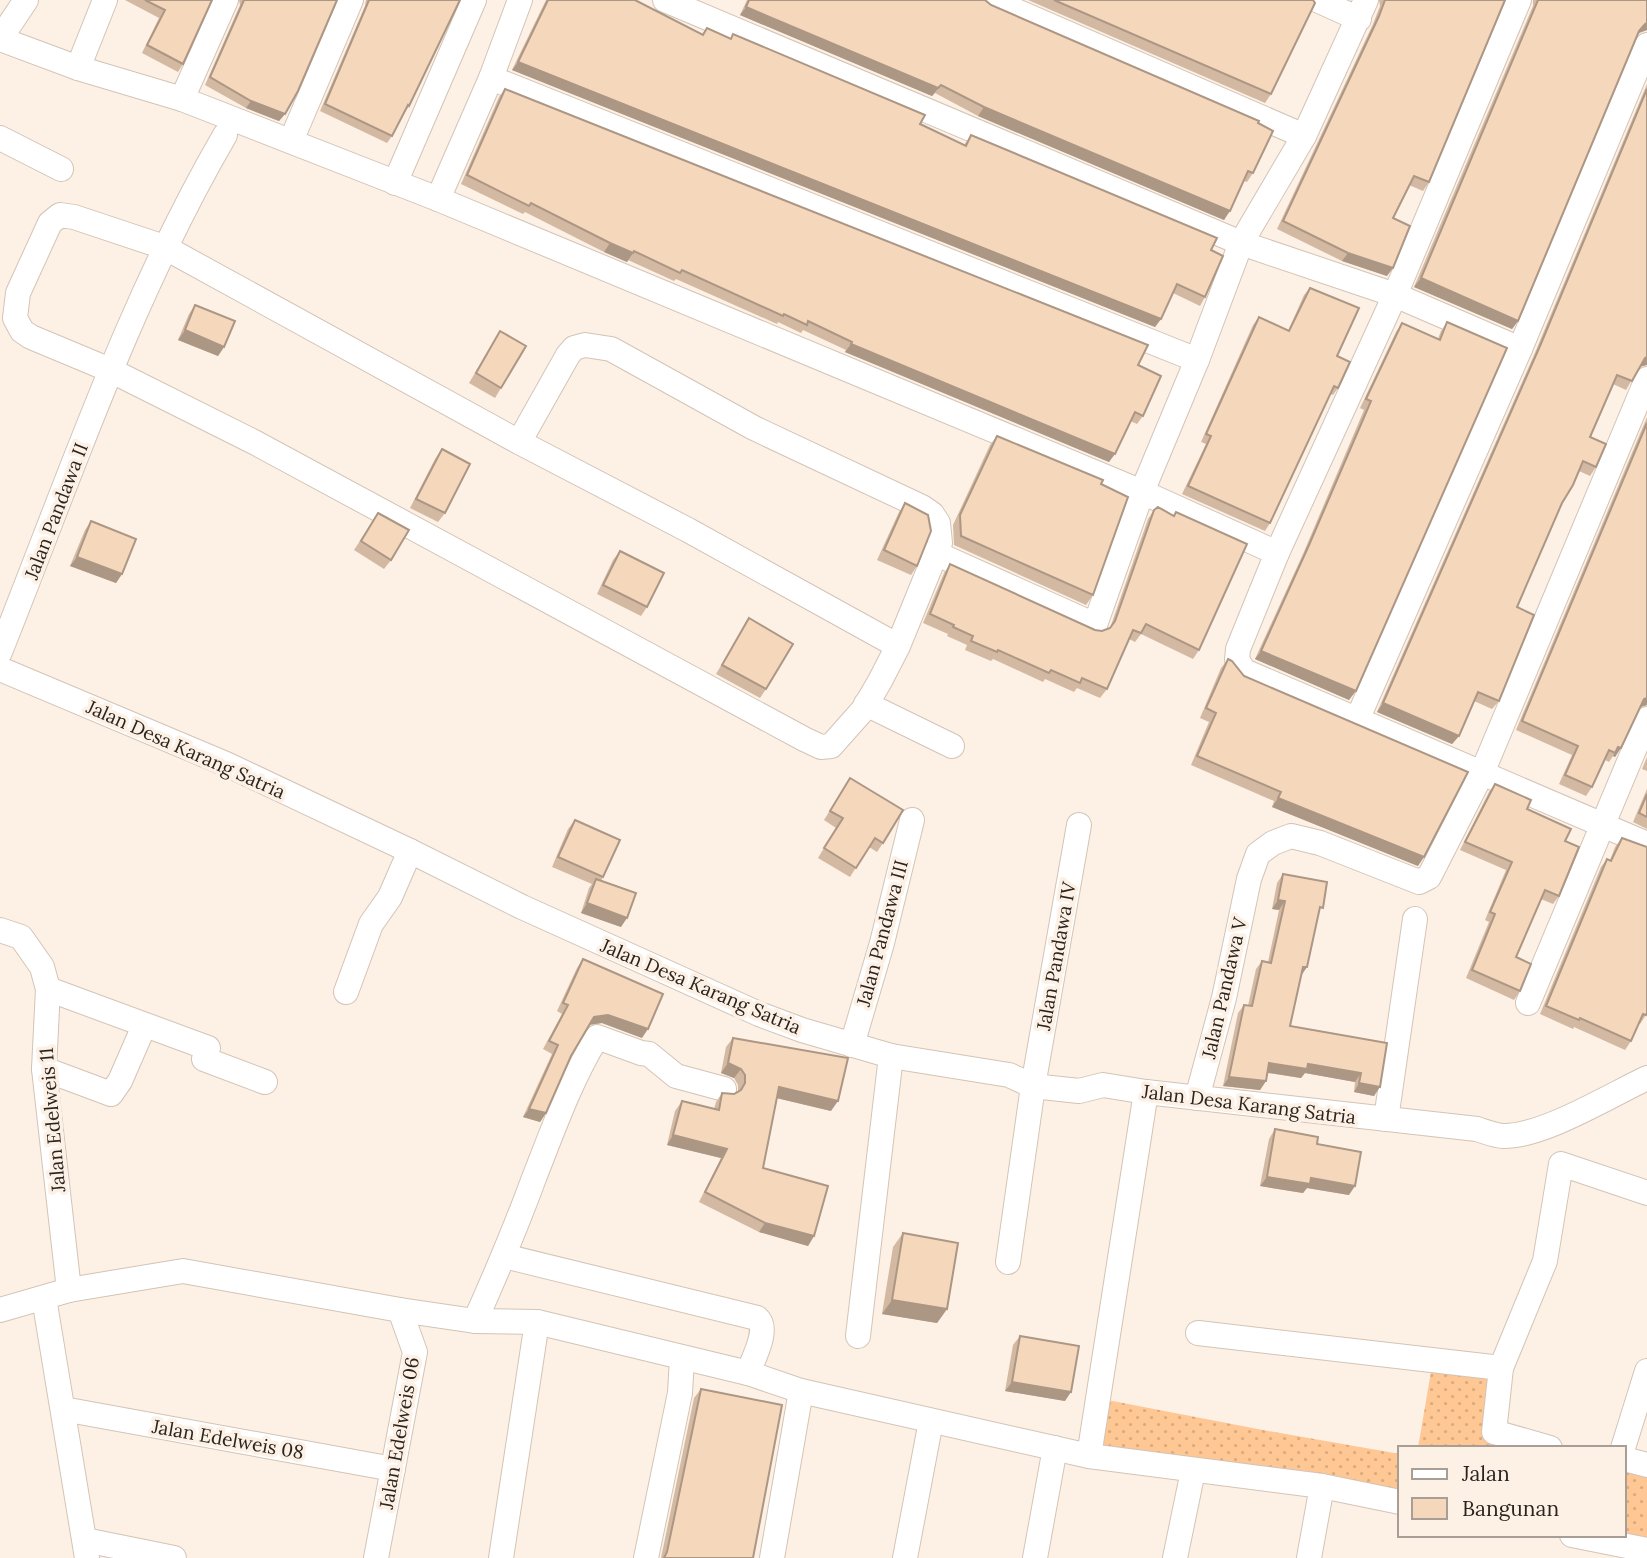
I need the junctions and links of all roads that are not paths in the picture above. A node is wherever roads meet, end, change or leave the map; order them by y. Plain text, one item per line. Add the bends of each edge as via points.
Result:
1 (26, 0) edge
2 (105, 0) edge
3 (226, 0) edge
4 (351, 0) edge
5 (474, 0) edge
6 (520, 0) edge
7 (665, 0) edge
8 (991, 0) edge
9 (1317, 0) edge
10 (1519, 0) edge
11 (1362, 9) edge
12 (718, 10) edge
13 (1647, 45) edge
14 (78, 68) junction
15 (491, 78) junction
16 (182, 99) junction
17 (225, 135) dead end
18 (1304, 136) junction
19 (0, 138) edge
20 (291, 141) junction
21 (61, 169) dead end
22 (395, 183) junction
23 (438, 200) junction
24 (1241, 243) junction
25 (164, 247) junction
26 (1395, 295) junction
27 (1520, 349) junction
28 (1197, 360) junction
29 (110, 370) junction
30 (1647, 379) edge
31 (519, 442) junction
32 (1142, 492) junction
33 (935, 553) junction
34 (1277, 553) junction
35 (898, 646) junction
36 (0, 652) edge
37 (0, 669) edge
38 (866, 704) junction
39 (1647, 719) edge
40 (1357, 720) junction
41 (952, 746) dead end
42 (1482, 774) junction
43 (912, 820) dead end
44 (1079, 825) dead end
45 (1601, 825) junction
46 (1647, 844) edge
47 (411, 851) junction
48 (1415, 919) dead end
49 (0, 930) edge
50 (48, 989) junction
51 (346, 992) dead end
52 (1528, 1003) dead end
53 (144, 1026) junction
54 (852, 1045) junction
55 (891, 1056) junction
56 (44, 1069) junction
57 (1647, 1078) edge
58 (265, 1082) dead end
59 (1033, 1086) junction
60 (724, 1089) dead end
61 (1146, 1092) junction
62 (1197, 1098) junction
63 (1386, 1119) junction
64 (1647, 1193) edge
65 (504, 1256) junction
66 (1008, 1262) dead end
67 (69, 1290) junction
68 (44, 1298) junction
69 (0, 1310) edge
70 (400, 1310) junction
71 (475, 1321) junction
72 (537, 1322) junction
73 (1198, 1333) dead end
74 (858, 1336) dead end
75 (682, 1358) junction
76 (1501, 1368) junction
77 (1647, 1371) edge
78 (748, 1373) junction
79 (801, 1391) junction
80 (63, 1409) junction
81 (931, 1422) junction
82 (1543, 1446) edge
83 (1624, 1446) edge
84 (1055, 1448) junction
85 (1089, 1456) junction
86 (1626, 1460) edge
87 (1647, 1465) edge
88 (393, 1469) junction
89 (1193, 1471) junction
90 (1322, 1486) junction
91 (1398, 1502) edge
92 (1582, 1537) edge
93 (86, 1549) edge
94 (1647, 1550) edge
95 (174, 1558) edge
96 (376, 1558) edge
97 (500, 1558) edge
98 (646, 1558) edge
99 (772, 1558) edge
100 (905, 1558) edge
101 (1035, 1558) edge
102 (1175, 1558) edge
103 (1309, 1558) edge

1 - 14 street via 0,39
2 - 14 street
3 - 16 street
4 - 20 street
5 - 22 street
6 - 15 street
7 - 12 street
8 - 18 street
9 - 11 street
10 - 26 street
11 - 18 street
12 - 24 street
13 - 27 street
14 - 16 street
15 - 23 street
15 - 28 street
16 - 20 street
17 - 25 street, Jalan Pandawa II
18 - 24 street
19 - 21 street
20 - 22 street
22 - 23 street
23 - 32 street
24 - 26 street
24 - 28 street
25 - 29 street, Jalan Pandawa II
25 - 29 street via 60,215 50,223 18,293 15,318 22,331
25 - 31 street
26 - 27 street
26 - 34 street
27 - 40 street
28 - 32 street
29 - 36 street, Jalan Pandawa II
29 - 38 street via 254,442 821,747 831,746
30 - 42 street, Jalan Pandawa V
31 - 33 street via 568,355 574,348 599,345 754,428 922,507 938,523 940,543
31 - 35 street
32 - 33 street via 1095,625
32 - 34 street
33 - 35 street
34 - 40 street via 1238,649 1239,665
35 - 38 street
37 - 47 street, Jalan Desa Karang Satria via 226,764
38 - 41 street
39 - 45 street
40 - 42 street
42 - 45 street
42 - 62 street, Jalan Pandawa V via 1429,877 1419,882 1290,836 1258,854
43 - 54 street, Jalan Pandawa III
44 - 59 street, Jalan Pandawa IV
45 - 46 street
45 - 52 street
47 - 51 street via 390,897 371,924
47 - 54 street, Jalan Desa Karang Satria via 522,907 759,1014
48 - 63 street
49 - 50 street, Jalan Edelweis 11 via 21,937 42,967
50 - 53 street
50 - 56 street, Jalan Edelweis 11
53 - 56 street via 111,1094
53 - 58 street via 208,1048 204,1059
54 - 55 street, Jalan Desa Karang Satria
55 - 59 street, Jalan Desa Karang Satria via 1009,1076
55 - 74 street
56 - 67 street, Jalan Edelweis 11
57 - 63 street, Jalan Desa Karang Satria via 1529,1133 1502,1137 1477,1129
59 - 61 street, Jalan Desa Karang Satria via 1079,1091 1103,1085
59 - 66 street, Jalan Pandawa IV
60 - 65 street via 676,1076 649,1054 597,1037 555,1124
61 - 62 street, Jalan Desa Karang Satria
61 - 85 street
62 - 63 street, Jalan Desa Karang Satria
64 - 76 street via 1561,1164 1545,1261
65 - 71 street
65 - 78 street via 757,1318 762,1333
67 - 68 street
67 - 70 street via 183,1271
68 - 69 street
68 - 80 street
70 - 71 street
70 - 88 street, Jalan Edelweis 06 via 415,1352
71 - 72 street
72 - 75 street
72 - 97 street
73 - 76 street
75 - 78 street
75 - 98 street via 680,1393
76 - 82 street via 1494,1432
77 - 83 street
78 - 79 street
79 - 81 street
79 - 99 street
80 - 88 street, Jalan Edelweis 08
80 - 93 street
81 - 84 street
81 - 100 street
84 - 85 street
84 - 101 street
85 - 89 street
86 - 87 street
88 - 96 street, Jalan Edelweis 06
89 - 90 street
89 - 102 street
90 - 91 street
90 - 103 street
92 - 94 street
93 - 95 street

